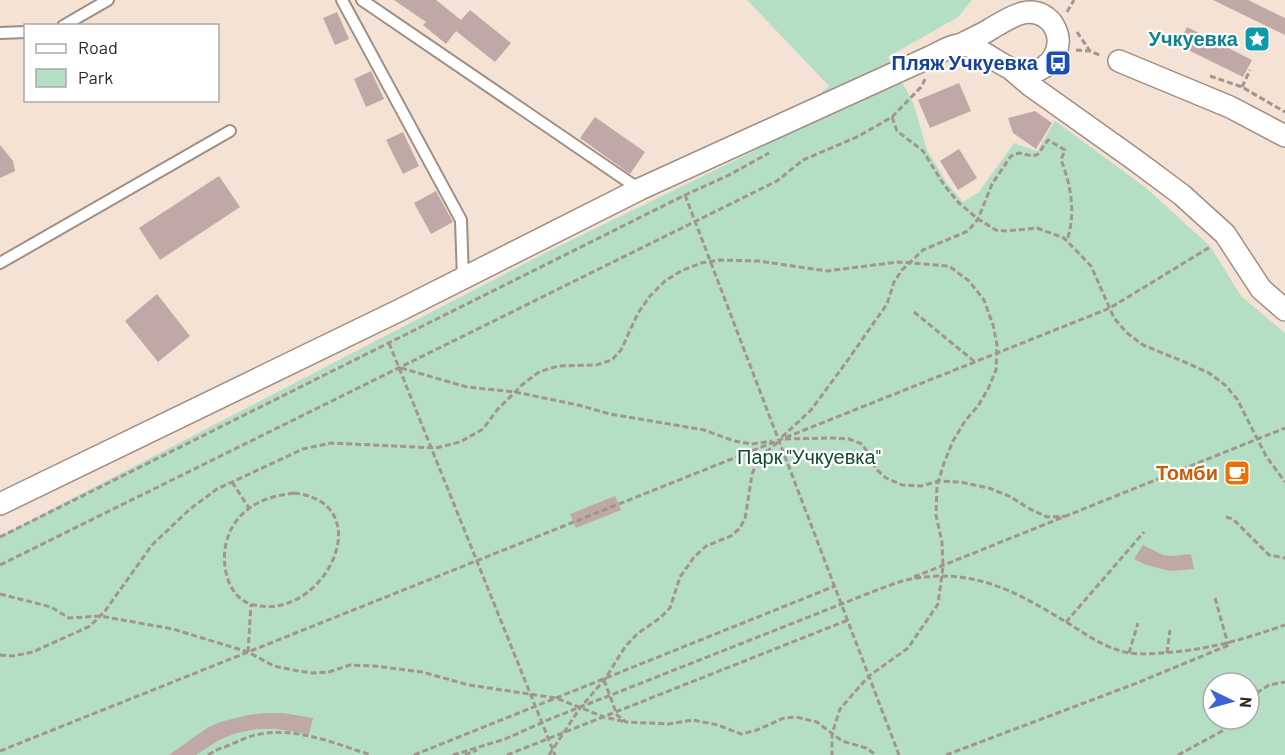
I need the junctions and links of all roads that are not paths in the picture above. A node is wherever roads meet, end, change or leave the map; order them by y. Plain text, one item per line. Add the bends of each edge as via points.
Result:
1 (108, 0) edge
2 (342, 0) edge
3 (362, 0) edge
4 (66, 24) edge
5 (24, 32) edge
6 (0, 33) edge
7 (960, 45) junction
8 (1119, 61) road end
9 (1000, 63) junction
10 (230, 131) dead end
11 (1285, 135) edge
12 (639, 189) junction
13 (0, 263) edge
14 (463, 279) junction
15 (1285, 310) edge
16 (0, 504) edge

1 - 4 lane
2 - 14 lane via 461,220
3 - 12 lane
5 - 6 lane
7 - 9 street
7 - 9 street via 1021,10 1041,13 1049,19 1058,37 1058,47 1047,65 1028,73
7 - 12 street
8 - 11 street via 1230,107
9 - 15 street via 1182,195 1225,234 1262,289
10 - 13 lane
12 - 14 street
14 - 16 street

